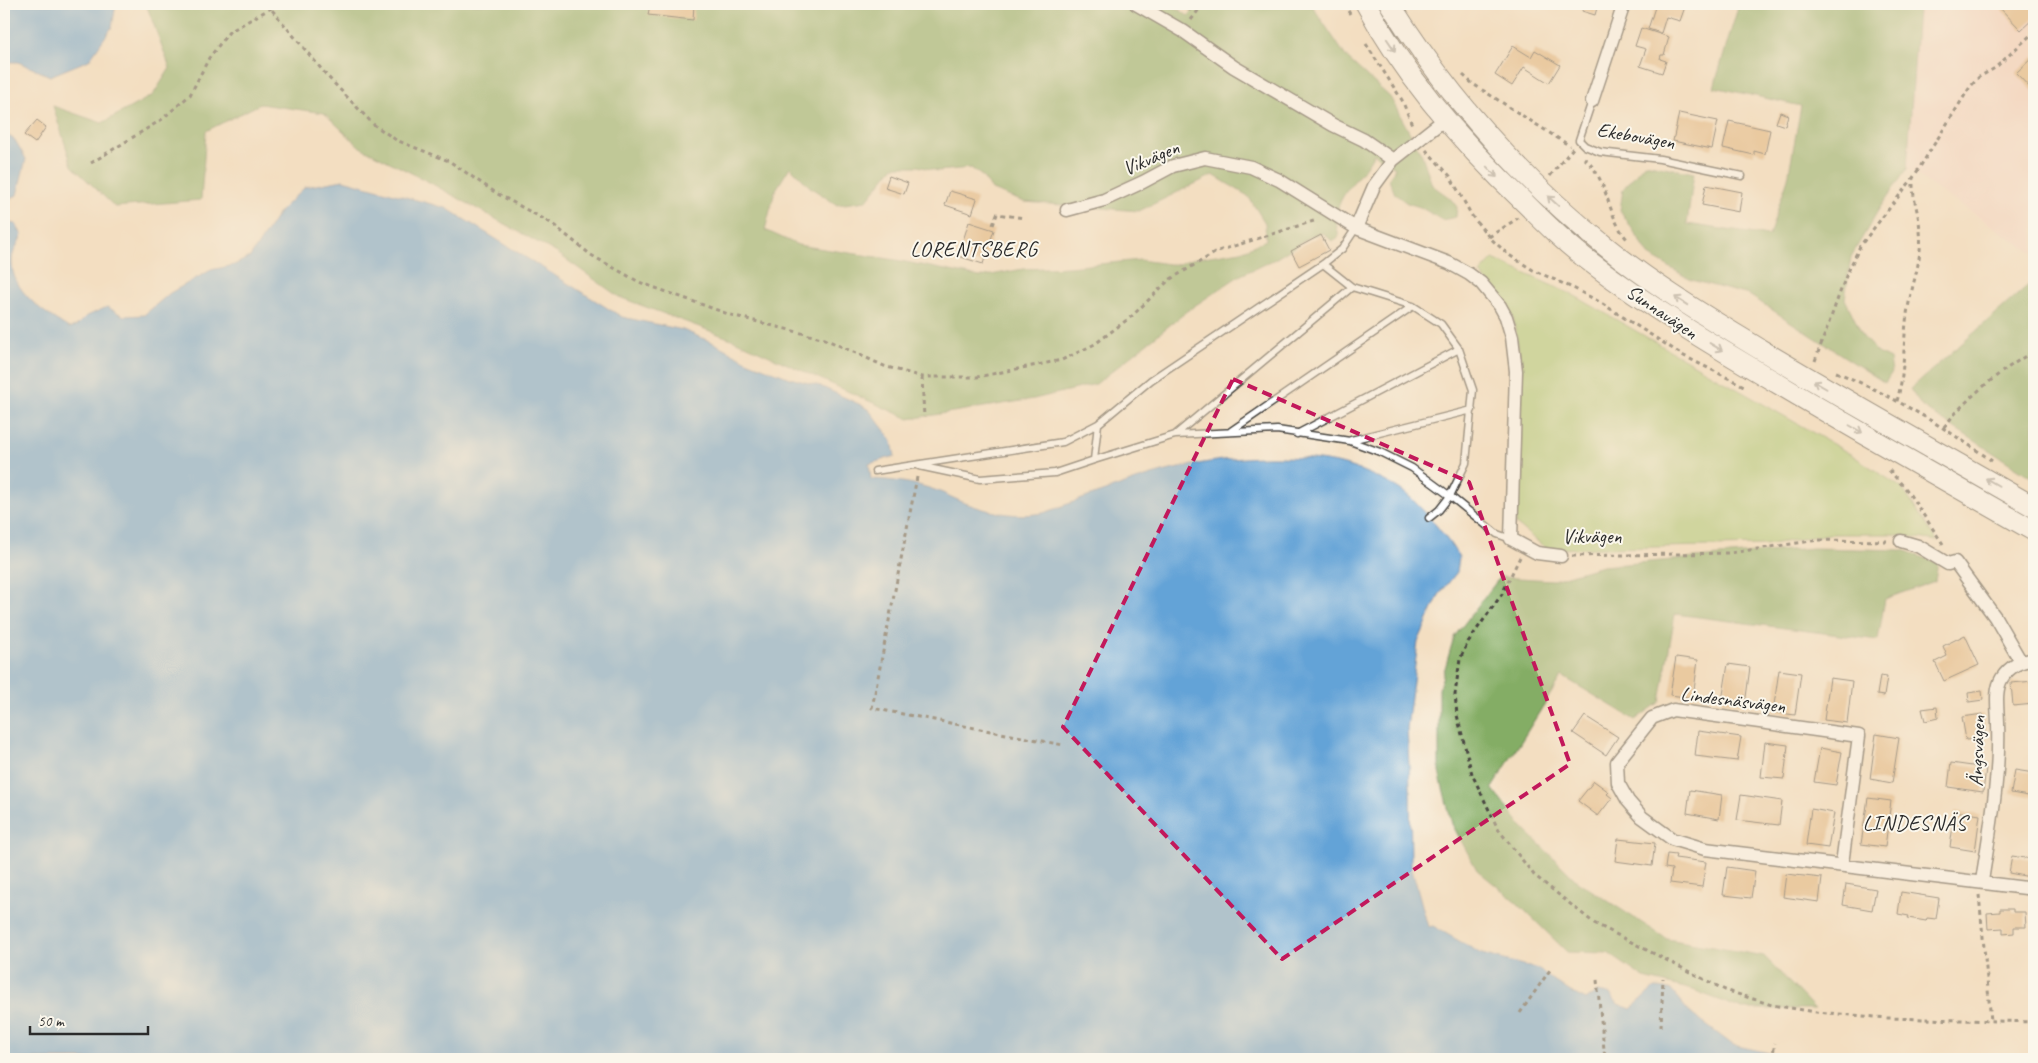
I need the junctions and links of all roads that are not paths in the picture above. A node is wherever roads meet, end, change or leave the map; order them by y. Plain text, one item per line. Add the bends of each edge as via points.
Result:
1 (1136, 4) edge
2 (1366, 4) edge
3 (1390, 4) edge
4 (1624, 4) edge
5 (1592, 101) joint
6 (1445, 119) junction
7 (1392, 160) junction
8 (1742, 176) dead end
9 (1067, 210) dead end
10 (1356, 228) junction
11 (1322, 264) junction
12 (1352, 287) junction
13 (1413, 306) junction
14 (1459, 349) junction
15 (1472, 410) junction
16 (1098, 424) junction
17 (1230, 431) junction
18 (1297, 434) junction
19 (1175, 435) junction
20 (1350, 441) junction
21 (1094, 460) junction
22 (914, 465) junction
23 (875, 471) dead end
24 (1450, 496) junction
25 (2034, 507) edge
26 (1429, 518) dead end
27 (2034, 531) edge
28 (1511, 539) junction
29 (1900, 541) road end
30 (1561, 556) road end
31 (2034, 660) edge
32 (2021, 662) junction
33 (1842, 864) junction
34 (1982, 881) junction
35 (2034, 889) edge

1 - 7 street via 1183,31 1234,67 1364,140
2 -> 6 highway, Sunnavägen via 1386,39
25 -> 3 highway, Sunnavägen via 1696,310 1605,246 1522,173 1463,108
4 - 5 street, Ekebovägen
5 - 8 lane, Ekebovägen via 1579,140 1585,146 1600,152 1660,159
6 - 7 street
6 -> 27 highway, Sunnavägen via 1493,173 1548,226 1646,303
7 - 10 street via 1374,186
9 - 10 street, Vikvägen via 1104,200 1173,166 1205,158 1251,166
10 - 11 lane via 1342,248
10 - 28 street, Vikvägen via 1460,268 1481,283 1506,317 1516,371
11 - 12 lane
11 - 16 lane via 1152,380
12 - 13 lane
12 - 19 lane
13 - 14 lane via 1441,324
13 - 17 lane
14 - 15 lane via 1473,390
14 - 18 lane
15 - 20 lane
15 - 24 lane via 1466,464
16 - 21 lane
16 - 22 lane via 1063,442
17 - 18 lane via 1277,430
17 - 19 lane
18 - 20 lane
19 - 21 lane
20 - 24 lane via 1412,468
21 - 22 lane via 1055,473 980,479
22 - 23 lane
24 - 26 lane
24 - 28 lane via 1497,534
28 - 30 street, Vikvägen via 1537,553
29 - 32 street via 1918,546 1948,564 1954,562 1995,617
31 - 32 street
32 - 34 street, Ängsvägen via 2002,678 1997,691 1999,744
33 - 33 street, Lindesnäsvägen via 1705,849 1672,839 1628,802 1618,783 1617,762 1652,718 1673,710 1859,736
33 - 34 street, Lindesnäsvägen
34 - 35 street, Lindesnäsvägen

